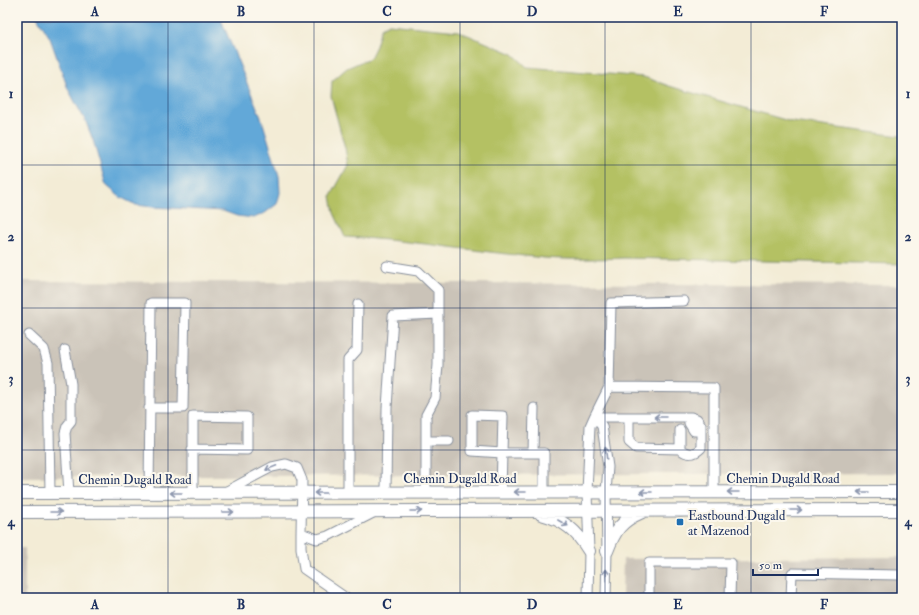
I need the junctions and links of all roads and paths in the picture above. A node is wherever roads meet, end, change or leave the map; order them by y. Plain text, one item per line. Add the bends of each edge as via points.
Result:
1 (387, 266) dead end
2 (684, 301) dead end
3 (358, 304) dead end
4 (438, 314) junction
5 (28, 335) dead end
6 (65, 350) dead end
7 (608, 387) junction
8 (149, 408) junction
9 (182, 408) junction
10 (534, 408) dead end
11 (193, 416) junction
12 (594, 417) junction
13 (629, 417) junction
14 (680, 430) dead end
15 (426, 441) junction
16 (449, 441) dead end
17 (192, 449) junction
18 (680, 449) junction
19 (502, 453) junction
20 (533, 453) junction
21 (386, 492) junction
22 (426, 492) junction
23 (502, 492) junction
24 (544, 492) junction
25 (587, 492) junction
26 (606, 492) junction
27 (902, 492) edge
28 (17, 493) edge
29 (50, 493) junction
30 (68, 493) junction
31 (148, 493) junction
32 (193, 493) junction
33 (223, 493) junction
34 (302, 493) junction
35 (348, 493) junction
36 (714, 493) junction
37 (526, 510) junction
38 (588, 510) junction
39 (607, 510) junction
40 (646, 510) junction
41 (902, 510) edge
42 (376, 511) junction
43 (17, 512) edge
44 (301, 512) junction
45 (301, 533) junction
46 (589, 551) junction
47 (607, 551) junction
48 (902, 577) edge
49 (346, 598) edge
50 (588, 598) edge
51 (606, 598) edge
52 (650, 598) edge
53 (730, 598) edge
54 (791, 598) edge

1 - 4 street via 418,271 438,290
2 - 7 street via 610,303
3 - 35 street via 357,350 348,360
4 - 15 street via 435,398 426,415
4 - 21 street via 393,316 387,408
5 - 29 street via 44,349 48,363
6 - 30 street via 71,384 71,421 65,433
7 - 12 street
7 - 36 street via 714,388
8 - 9 street
8 - 9 street via 151,303 185,303
8 - 31 street
9 - 11 street
10 - 20 street
11 - 17 street
11 - 17 street via 247,417 248,450
12 - 13 street
12 - 25 street via 590,426
26 -> 12 street via 608,467 602,426
13 - 18 street via 629,442 636,448
18 -> 13 street via 690,454 701,448 700,431 694,431 689,423 691,417
14 - 18 street
15 - 16 street
15 - 22 street
17 - 32 street
19 - 19 street via 503,416 472,415 472,451
19 - 20 street
19 - 23 street
20 - 24 street via 544,453
21 - 22 main road, Chemin Dugald Road
21 - 35 main road, Chemin Dugald Road
22 - 23 main road, Chemin Dugald Road
24 -> 23 main road, Chemin Dugald Road
24 - 25 main road, Chemin Dugald Road
25 - 26 main road, Chemin Dugald Road
25 - 38 street
36 -> 26 main road, Chemin Dugald Road
26 - 39 street
27 -> 36 main road, Chemin Dugald Road
28 - 29 main road, Chemin Dugald Road
29 - 30 main road, Chemin Dugald Road
30 - 31 main road, Chemin Dugald Road
32 -> 31 main road, Chemin Dugald Road
32 - 33 main road, Chemin Dugald Road
33 - 34 main road, Chemin Dugald Road
34 -> 33 street via 302,480 297,468 286,464 272,467
35 -> 34 main road, Chemin Dugald Road
34 - 44 street
37 - 38 main road
42 -> 37 main road
37 -> 46 main road via 553,517 571,528
38 - 39 main road
38 - 46 street
39 - 40 main road
39 - 47 street
40 -> 41 main road
40 - 47 main road via 630,517 621,525 613,534
42 - 44 main road
42 - 45 street via 328,536 317,539
43 -> 44 main road
44 - 45 street
45 - 49 street via 304,569
46 - 50 street
51 -> 47 street
48 - 54 street via 878,573 792,573
52 - 53 street via 650,564 731,563

